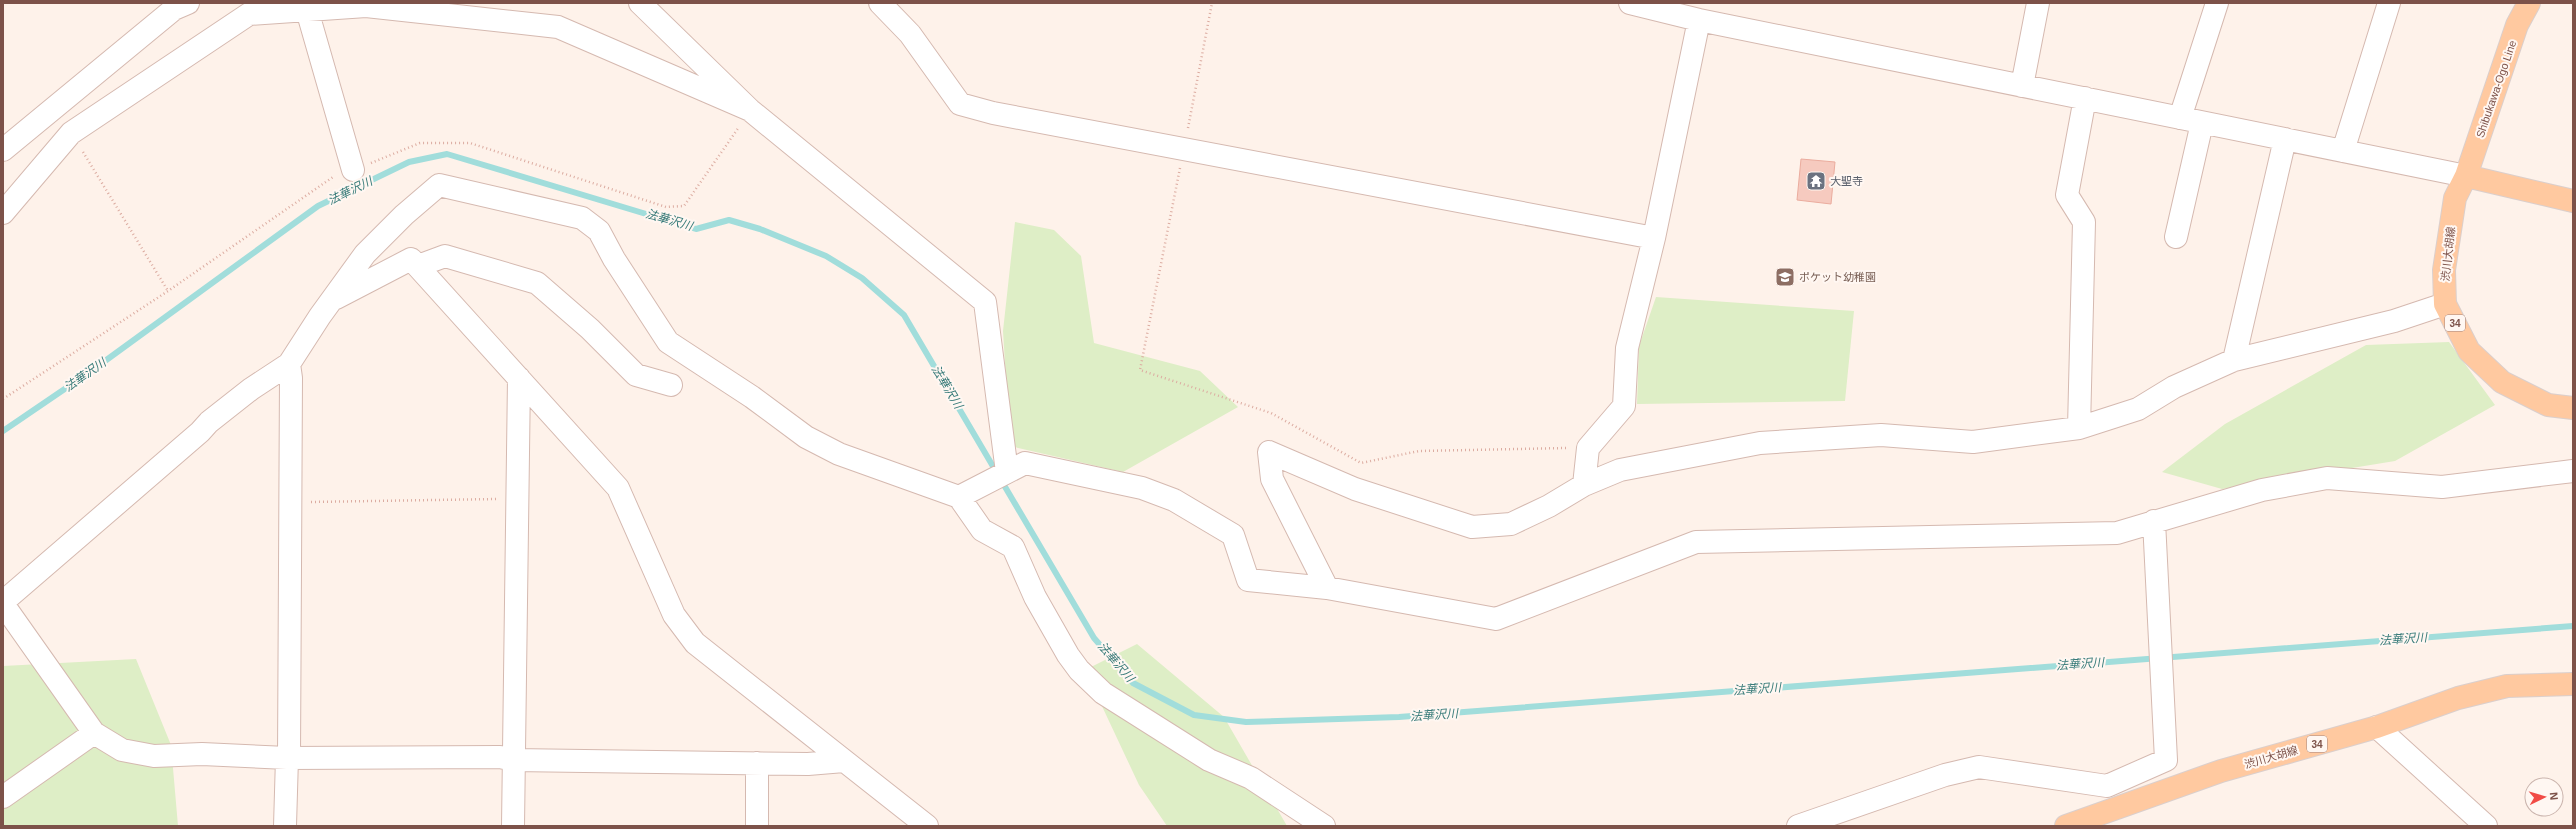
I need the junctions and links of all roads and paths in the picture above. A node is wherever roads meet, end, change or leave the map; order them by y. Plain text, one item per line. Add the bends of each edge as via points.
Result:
1 (188, 3) edge
2 (640, 3) edge
3 (880, 3) edge
4 (1212, 3) edge
5 (1630, 3) edge
6 (2038, 3) edge
7 (2217, 3) edge
8 (2389, 3) edge
9 (2529, 3) edge
10 (307, 10) junction
11 (1688, 13) edge
12 (2022, 86) junction
13 (2085, 98) junction
14 (750, 110) junction
15 (2180, 118) junction
16 (2202, 122) junction
17 (71, 133) junction
18 (1186, 136) dead end
19 (2285, 139) junction
20 (3, 150) edge
21 (2343, 151) junction
22 (1180, 167) dead end
23 (353, 170) dead end
24 (2466, 176) junction
25 (2573, 201) edge
26 (3, 213) edge
27 (2176, 237) dead end
28 (1654, 238) junction
29 (418, 266) junction
30 (168, 291) dead end
31 (332, 300) junction
32 (2445, 304) junction
33 (2234, 360) junction
34 (289, 364) junction
35 (519, 378) junction
36 (672, 385) dead end
37 (2573, 408) edge
38 (2079, 428) junction
39 (1588, 448) junction
40 (2573, 471) edge
41 (1007, 472) junction
42 (1584, 485) junction
43 (959, 497) junction
44 (516, 498) junction
45 (290, 503) junction
46 (2154, 521) junction
47 (1327, 588) junction
48 (3, 603) edge
49 (2573, 684) edge
50 (2376, 727) junction
51 (94, 733) junction
52 (288, 758) junction
53 (513, 760) junction
54 (844, 761) junction
55 (757, 763) junction
56 (2107, 786) junction
57 (3, 797) edge
58 (2112, 810) junction
59 (285, 826) edge
60 (513, 826) edge
61 (757, 826) edge
62 (927, 826) edge
63 (1324, 826) edge
64 (1798, 826) edge
65 (2066, 826) edge
66 (2486, 826) edge

1 - 20 street via 174,9
2 - 14 street
3 - 28 street via 910,34 960,104 1000,114
4 - 18 path
5 - 11 street
6 - 12 street
7 - 15 street
8 - 21 street
9 - 24 main road, Shibukawa-Ogo Line / 34 via 2518,25
10 - 14 street via 366,6 558,27
10 - 17 street via 249,14
10 - 23 street
11 - 12 street
11 - 28 street
12 - 13 street
13 - 15 street
13 - 38 street via 2067,195 2084,222
14 - 41 street via 985,302
15 - 16 street
16 - 19 street
16 - 27 street
17 - 26 street
17 - 30 path
19 - 21 street
19 - 33 street
21 - 24 street
22 - 39 path via 1140,370 1271,413 1361,463 1419,451
24 - 25 main road
24 - 32 main road, 渋川大胡線 / 34 via 2455,198 2444,270
28 - 39 street via 1627,348 1624,406
29 - 31 street via 411,259
29 - 35 street
29 - 36 street via 446,256 537,283 590,329 636,375
31 - 34 street
31 - 43 street via 365,254 439,185 582,218 599,231 614,259 668,342 752,397 806,437 839,454 916,484
32 - 33 street via 2394,321
32 - 37 main road, 渋川大胡線 / 34 via 2469,351 2502,382 2548,405
33 - 38 street via 2174,387 2138,409
34 - 45 street
34 - 48 street via 251,389 209,422
35 - 44 street
35 - 54 street via 618,488 674,615 695,643
38 - 42 street via 1973,442 1881,435 1760,443 1620,470
39 - 42 street
40 - 46 street via 2442,487 2327,478 2262,490
41 - 43 street
41 - 47 street via 1025,463 1142,488 1174,500 1233,535 1248,580
42 - 47 street via 1511,524 1472,527 1355,489 1269,452 1272,479
43 - 63 street via 982,530 1013,547 1035,597 1068,655 1079,670 1103,693 1209,760 1251,778
44 - 45 path
44 - 53 street
45 - 52 street
46 - 47 street via 2117,533 1696,542 1496,619
46 - 56 street via 2166,760
48 - 51 street
49 - 50 main road, 渋川大胡線 / 34 via 2507,686 2458,698
50 - 58 main road, 渋川大胡線 / 34 via 2221,771
50 - 66 street
51 - 52 street via 122,750 154,756 202,754
51 - 57 street
52 - 53 street via 500,757
52 - 59 street
53 - 55 street
53 - 60 street
54 - 55 street via 808,764
54 - 62 street
55 - 61 street
56 - 58 street
56 - 64 street via 1979,767
58 - 65 main road, 渋川大胡線 / 34

